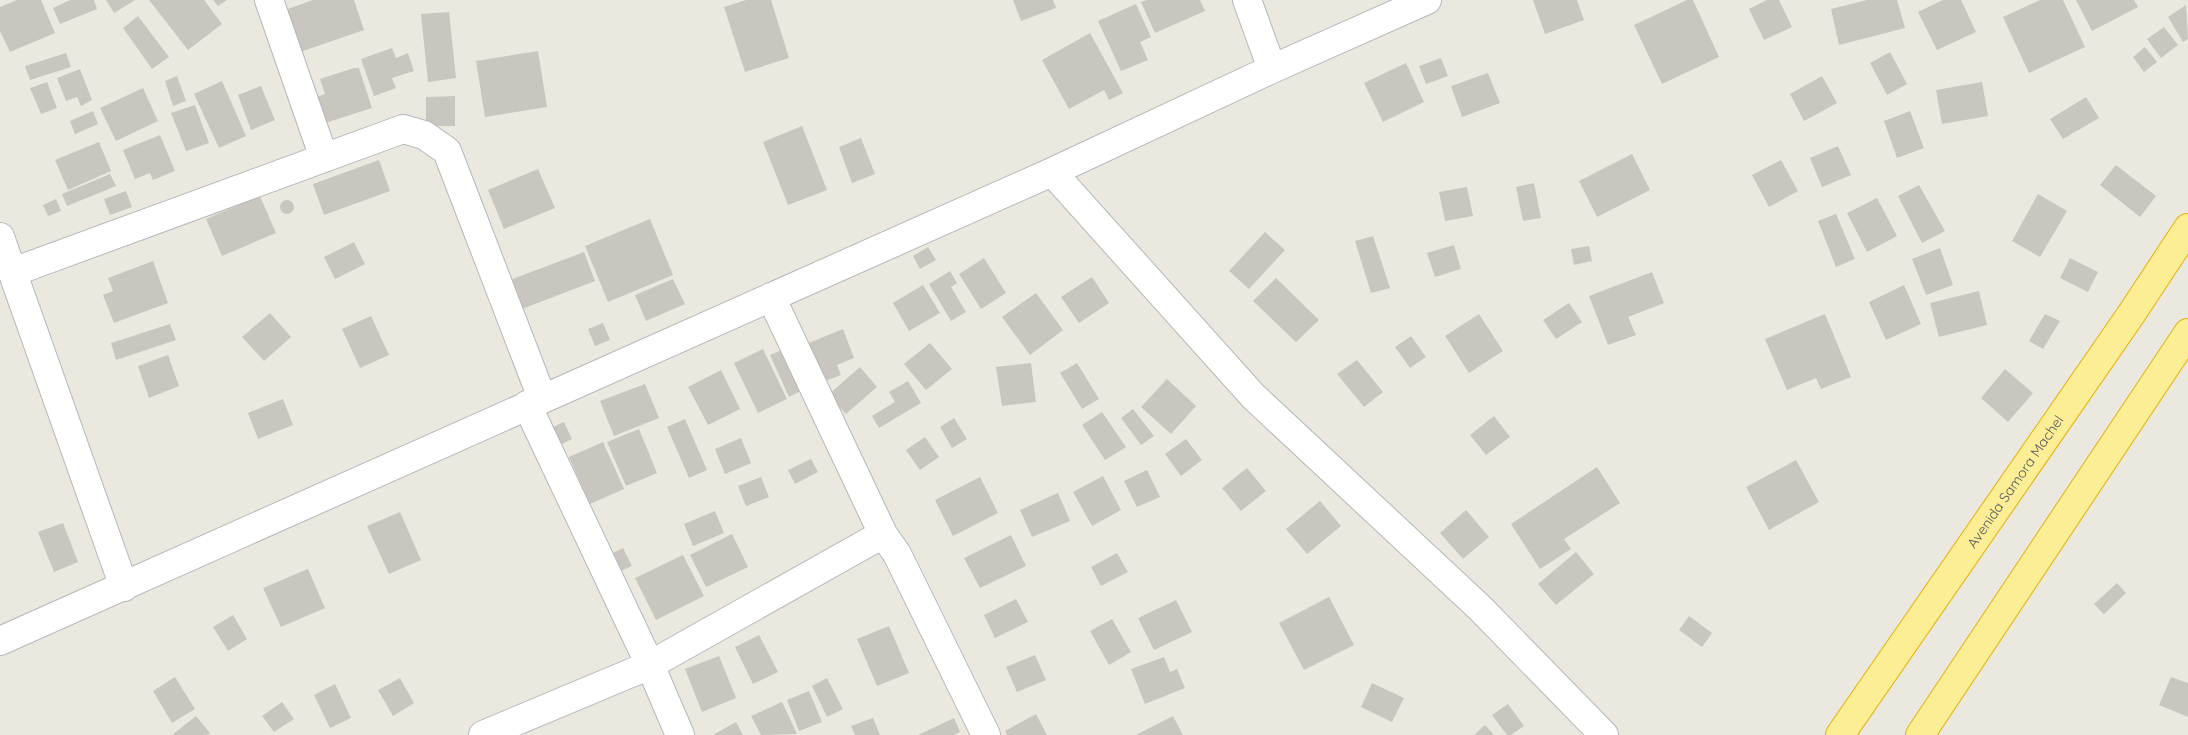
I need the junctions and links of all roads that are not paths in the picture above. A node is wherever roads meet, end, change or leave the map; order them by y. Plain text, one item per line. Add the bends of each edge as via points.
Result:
1 (269, 0) edge
2 (1247, 0) edge
3 (1427, 0) edge
4 (1272, 69) junction
5 (324, 158) junction
6 (1052, 172) junction
7 (2188, 228) edge
8 (0, 237) edge
9 (12, 272) junction
10 (771, 298) junction
11 (2188, 334) edge
12 (534, 402) junction
13 (883, 534) junction
14 (124, 587) junction
15 (0, 641) edge
16 (650, 665) junction
17 (483, 735) edge
18 (680, 735) edge
19 (986, 735) edge
20 (1604, 735) edge
21 (1840, 735) edge
22 (1920, 735) edge

1 - 5 street
2 - 4 street
3 - 4 street
4 - 6 street
5 - 9 street
5 - 12 street via 404,129 424,135 447,152
6 - 10 street
6 - 20 street via 1254,396 1480,608
7 - 21 highway, Avenida Samora Machel
8 - 9 street
9 - 14 street
10 - 12 street
10 - 13 street
11 - 22 highway
12 - 14 street
12 - 16 street
13 - 16 street
13 - 19 street via 897,554
14 - 15 street
16 - 17 street
16 - 18 street

